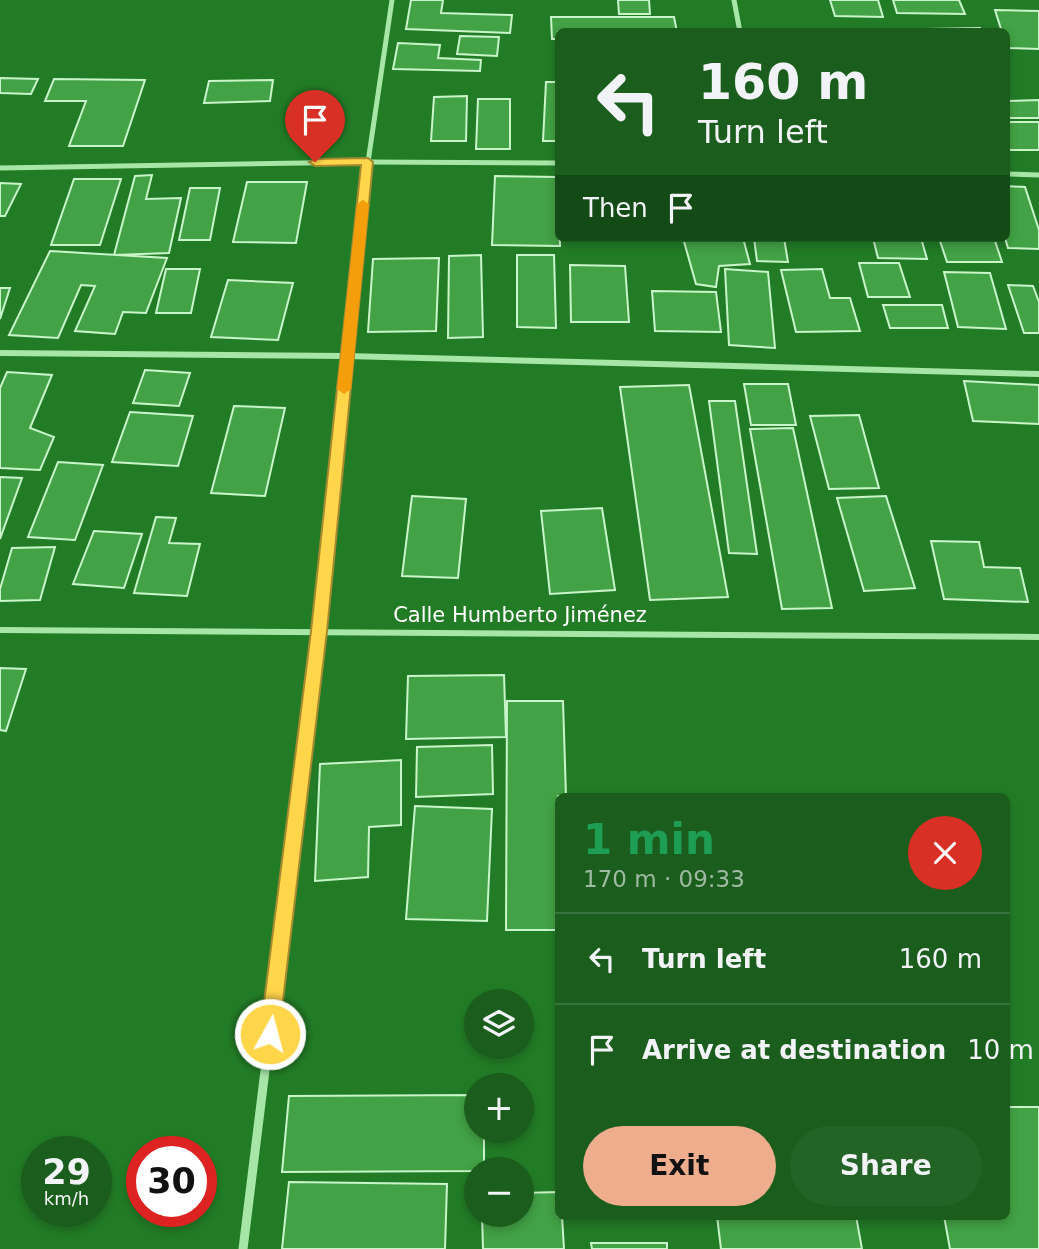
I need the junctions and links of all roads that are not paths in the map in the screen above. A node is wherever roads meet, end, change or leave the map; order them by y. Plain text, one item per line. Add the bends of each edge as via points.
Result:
1 (392, 0) edge
2 (734, 0) edge
3 (739, 28) edge
4 (368, 162) junction
5 (555, 163) edge
6 (0, 168) edge
7 (1010, 174) edge
8 (1039, 175) edge
9 (0, 352) edge
10 (347, 356) junction
11 (1039, 374) edge
12 (0, 630) edge
13 (319, 631) junction
14 (1039, 637) edge
15 (243, 1249) edge

1 - 4 street
2 - 3 street
4 - 5 street
4 - 6 street
4 - 10 street
7 - 8 street
9 - 10 street
10 - 11 street
10 - 13 street
12 - 13 street, Calle Humberto Jiménez
13 - 14 street, Calle Humberto Jiménez
13 - 15 street

